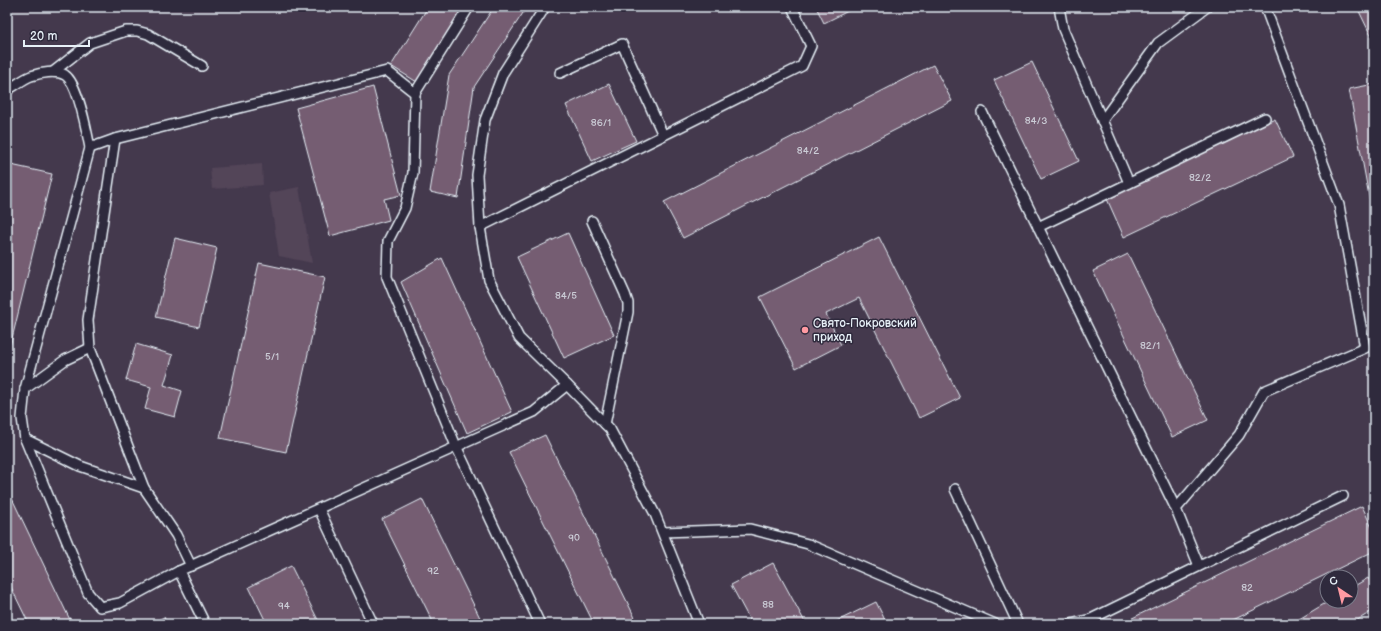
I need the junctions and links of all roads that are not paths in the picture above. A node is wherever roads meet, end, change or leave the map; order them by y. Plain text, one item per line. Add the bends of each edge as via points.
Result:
1 (469, 7) edge
2 (545, 7) edge
3 (792, 7) edge
4 (1059, 7) edge
5 (1207, 7) edge
6 (1265, 7) edge
7 (202, 66) dead end
8 (53, 72) junction
9 (560, 73) dead end
10 (7, 90) edge
11 (415, 93) junction
12 (982, 112) dead end
13 (1265, 118) dead end
14 (1102, 121) junction
15 (663, 135) junction
16 (115, 139) junction
17 (90, 148) junction
18 (1129, 184) junction
19 (592, 221) dead end
20 (480, 227) junction
21 (1038, 227) junction
22 (90, 348) junction
23 (567, 385) junction
24 (25, 389) junction
25 (605, 424) junction
26 (25, 439) junction
27 (456, 446) junction
28 (144, 488) junction
29 (955, 488) dead end
30 (1343, 496) dead end
31 (319, 509) junction
32 (1176, 509) junction
33 (663, 532) junction
34 (191, 566) junction
35 (1199, 566) junction
36 (179, 572) junction
37 (205, 624) edge
38 (373, 624) edge
39 (540, 624) edge
40 (699, 624) edge
41 (995, 624) edge
42 (1018, 624) edge
43 (1071, 624) edge

1 - 11 lane
2 - 20 lane via 503,73 485,120 477,175
3 - 15 lane via 811,46 802,66
4 - 14 lane via 1063,29
5 - 14 lane via 1158,43
6 - 32 lane via 1339,205 1365,348 1264,391 1239,435
7 - 8 lane via 148,34 126,31 90,43
8 - 10 lane via 31,76
8 - 17 lane via 65,75 74,86
9 - 15 lane via 622,44
11 - 16 lane via 387,71
11 - 27 lane via 413,173 405,208 388,241 387,277
12 - 21 lane
13 - 18 lane
14 - 18 lane
15 - 20 lane
16 - 17 lane
16 - 22 lane via 88,320
17 - 24 lane
18 - 21 lane
19 - 25 lane via 628,303
20 - 23 lane via 489,280 519,338
21 - 32 lane
22 - 24 lane via 65,360
22 - 28 lane
23 - 25 lane
23 - 27 lane via 534,412
24 - 26 lane via 22,418
25 - 33 lane via 610,429
26 - 28 lane via 80,466
26 - 36 lane via 88,593 100,607 120,604
27 - 31 lane
27 - 39 lane
28 - 34 lane via 176,536
29 - 42 lane
30 - 35 lane
31 - 34 lane
31 - 38 lane
32 - 35 lane
33 - 40 lane
33 - 41 lane via 750,529 808,544
34 - 36 lane
35 - 43 lane via 1091,619
36 - 37 lane

